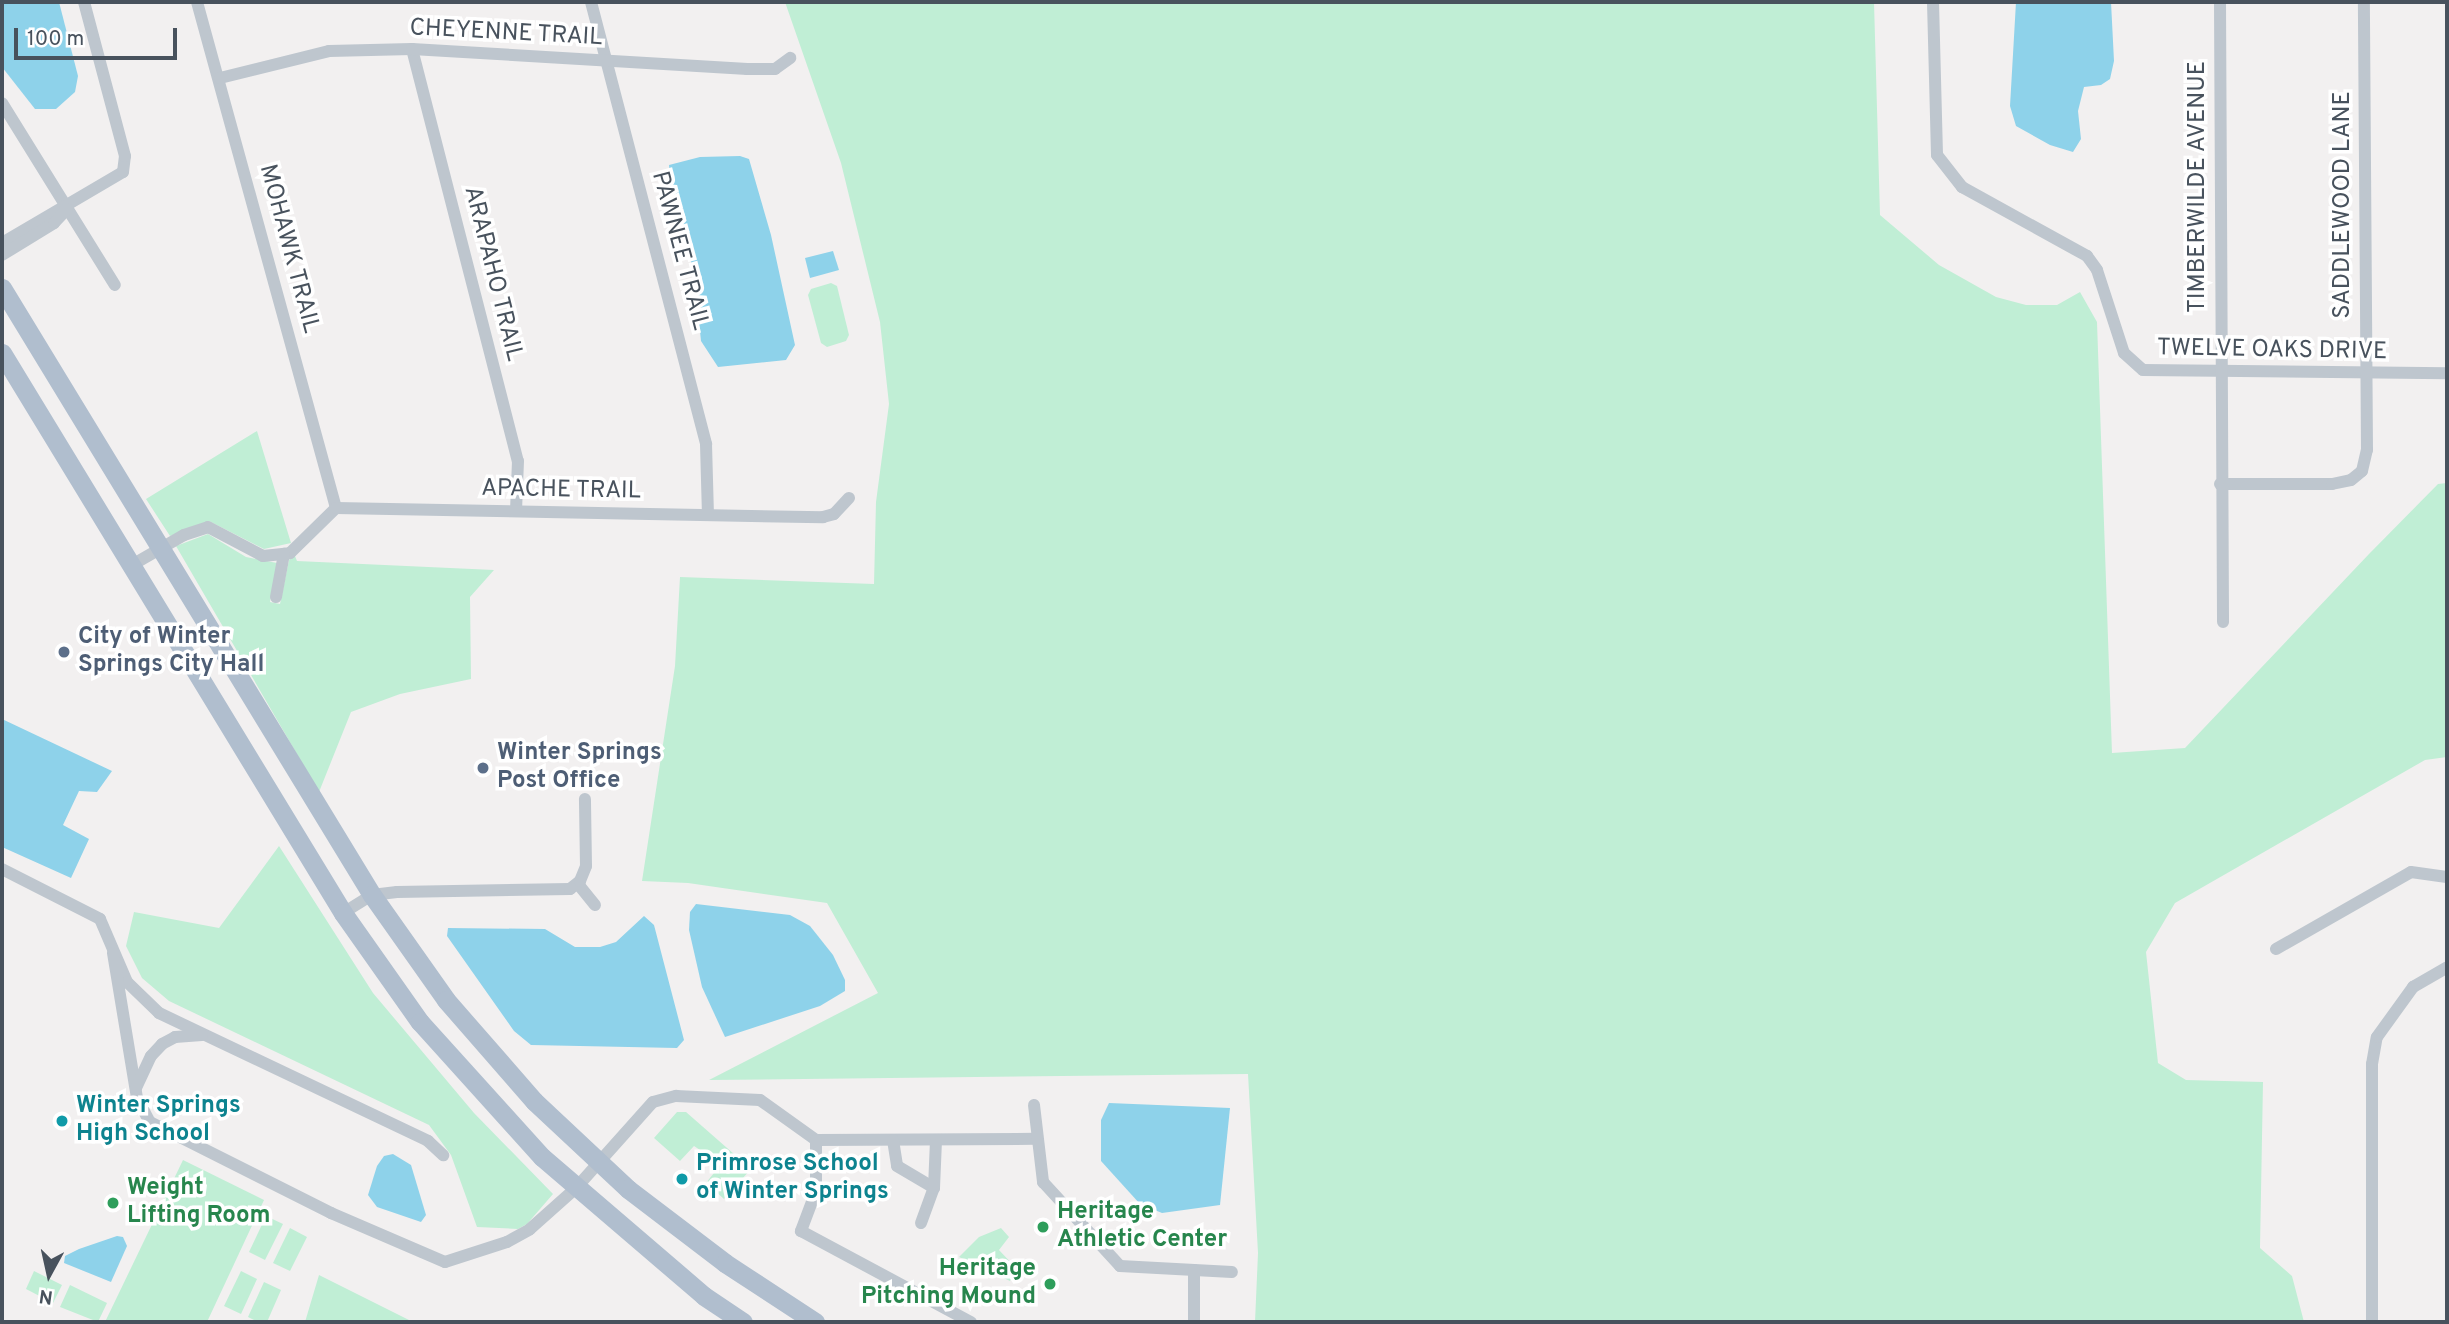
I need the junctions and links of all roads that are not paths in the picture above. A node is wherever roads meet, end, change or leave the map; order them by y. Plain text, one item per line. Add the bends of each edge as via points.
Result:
1 (84, 2) edge
2 (197, 2) edge
3 (591, 2) edge
4 (1933, 2) edge
5 (2220, 2) edge
6 (2364, 2) edge
7 (412, 49) junction
8 (790, 58) dead end
9 (607, 59) junction
10 (220, 78) junction
11 (2, 103) edge
12 (67, 208) junction
13 (2, 243) edge
14 (2, 255) edge
15 (116, 285) dead end
16 (2, 288) edge
17 (2, 352) edge
18 (2220, 373) junction
19 (2447, 373) edge
20 (2365, 374) junction
21 (2220, 484) junction
22 (849, 498) dead end
23 (336, 508) junction
24 (516, 511) junction
25 (708, 514) junction
26 (162, 547) junction
27 (284, 554) junction
28 (132, 565) junction
29 (276, 597) dead end
30 (2223, 622) dead end
31 (585, 799) dead end
32 (2, 869) edge
33 (2447, 877) edge
34 (578, 884) junction
35 (372, 895) junction
36 (595, 905) dead end
37 (343, 913) junction
38 (2276, 949) dead end
39 (113, 953) junction
40 (2447, 967) edge
41 (205, 1035) junction
42 (135, 1089) junction
43 (1034, 1105) dead end
44 (1035, 1139) junction
45 (816, 1140) junction
46 (893, 1140) junction
47 (936, 1140) junction
48 (443, 1155) dead end
49 (598, 1163) junction
50 (576, 1188) junction
51 (934, 1188) junction
52 (921, 1223) dead end
53 (1194, 1270) junction
54 (1233, 1272) dead end
55 (743, 1322) edge
56 (815, 1322) edge
57 (971, 1322) edge
58 (1194, 1322) edge
59 (2372, 1322) edge

1 - 12 street via 126,165 118,178
2 - 10 street, MOHAWK TRAIL
3 - 9 street, PAWNEE TRAIL
4 - 18 street, TWELVE OAKS DRIVE via 1933,126 1937,155 1944,167 1962,187 2087,256 2097,270 2124,353 2143,370
5 - 18 street, TIMBERWILDE AVENUE
6 - 20 street, SADDLEWOOD LANE
7 - 9 street, CHEYENNE TRAIL
7 - 10 street, CHEYENNE TRAIL via 329,51
7 - 24 street, ARAPAHO TRAIL via 518,461
8 - 9 street, CHEYENNE TRAIL via 775,69
9 - 25 street, PAWNEE TRAIL via 706,444
10 - 23 street, MOHAWK TRAIL
11 - 12 street
12 - 13 street via 49,213
12 - 14 street via 54,223
12 - 15 street
16 - 26 main road
17 - 28 main road
18 - 20 street, TWELVE OAKS DRIVE
18 - 21 street, TIMBERWILDE AVENUE
19 - 20 street, TWELVE OAKS DRIVE
20 - 21 street, SADDLEWOOD LANE via 2367,450 2362,471 2351,480
21 - 30 street, TIMBERWILDE AVENUE
22 - 25 street, APACHE TRAIL via 834,514 823,517
23 - 24 street, APACHE TRAIL
23 - 27 street
24 - 25 street, APACHE TRAIL
26 - 27 street via 208,527 248,551
26 - 28 street
26 - 35 main road
27 - 29 street
28 - 37 main road
31 - 34 street via 587,858
32 - 39 street via 89,910 107,930
33 - 38 street via 2411,872
34 - 35 street via 557,891
34 - 36 street
35 - 37 street
35 - 49 main road via 475,1035
37 - 50 main road via 450,1058
39 - 41 street via 142,1001
39 - 42 street
40 - 59 street via 2413,987 2377,1037 2372,1064
41 - 42 street via 174,1037 162,1044
41 - 48 street via 428,1140
42 - 50 street via 141,1110 165,1133 430,1259 453,1261 530,1229
43 - 44 street
44 - 47 street
44 - 53 street via 1043,1182 1120,1266
45 - 46 street
45 - 49 street via 760,1100 676,1096 653,1102
45 - 57 street via 816,1191 802,1231
46 - 47 street
46 - 51 street via 897,1166
47 - 51 street
49 - 50 street
49 - 56 main road via 725,1264
50 - 55 main road via 704,1296
51 - 52 street
53 - 54 street
53 - 58 street

